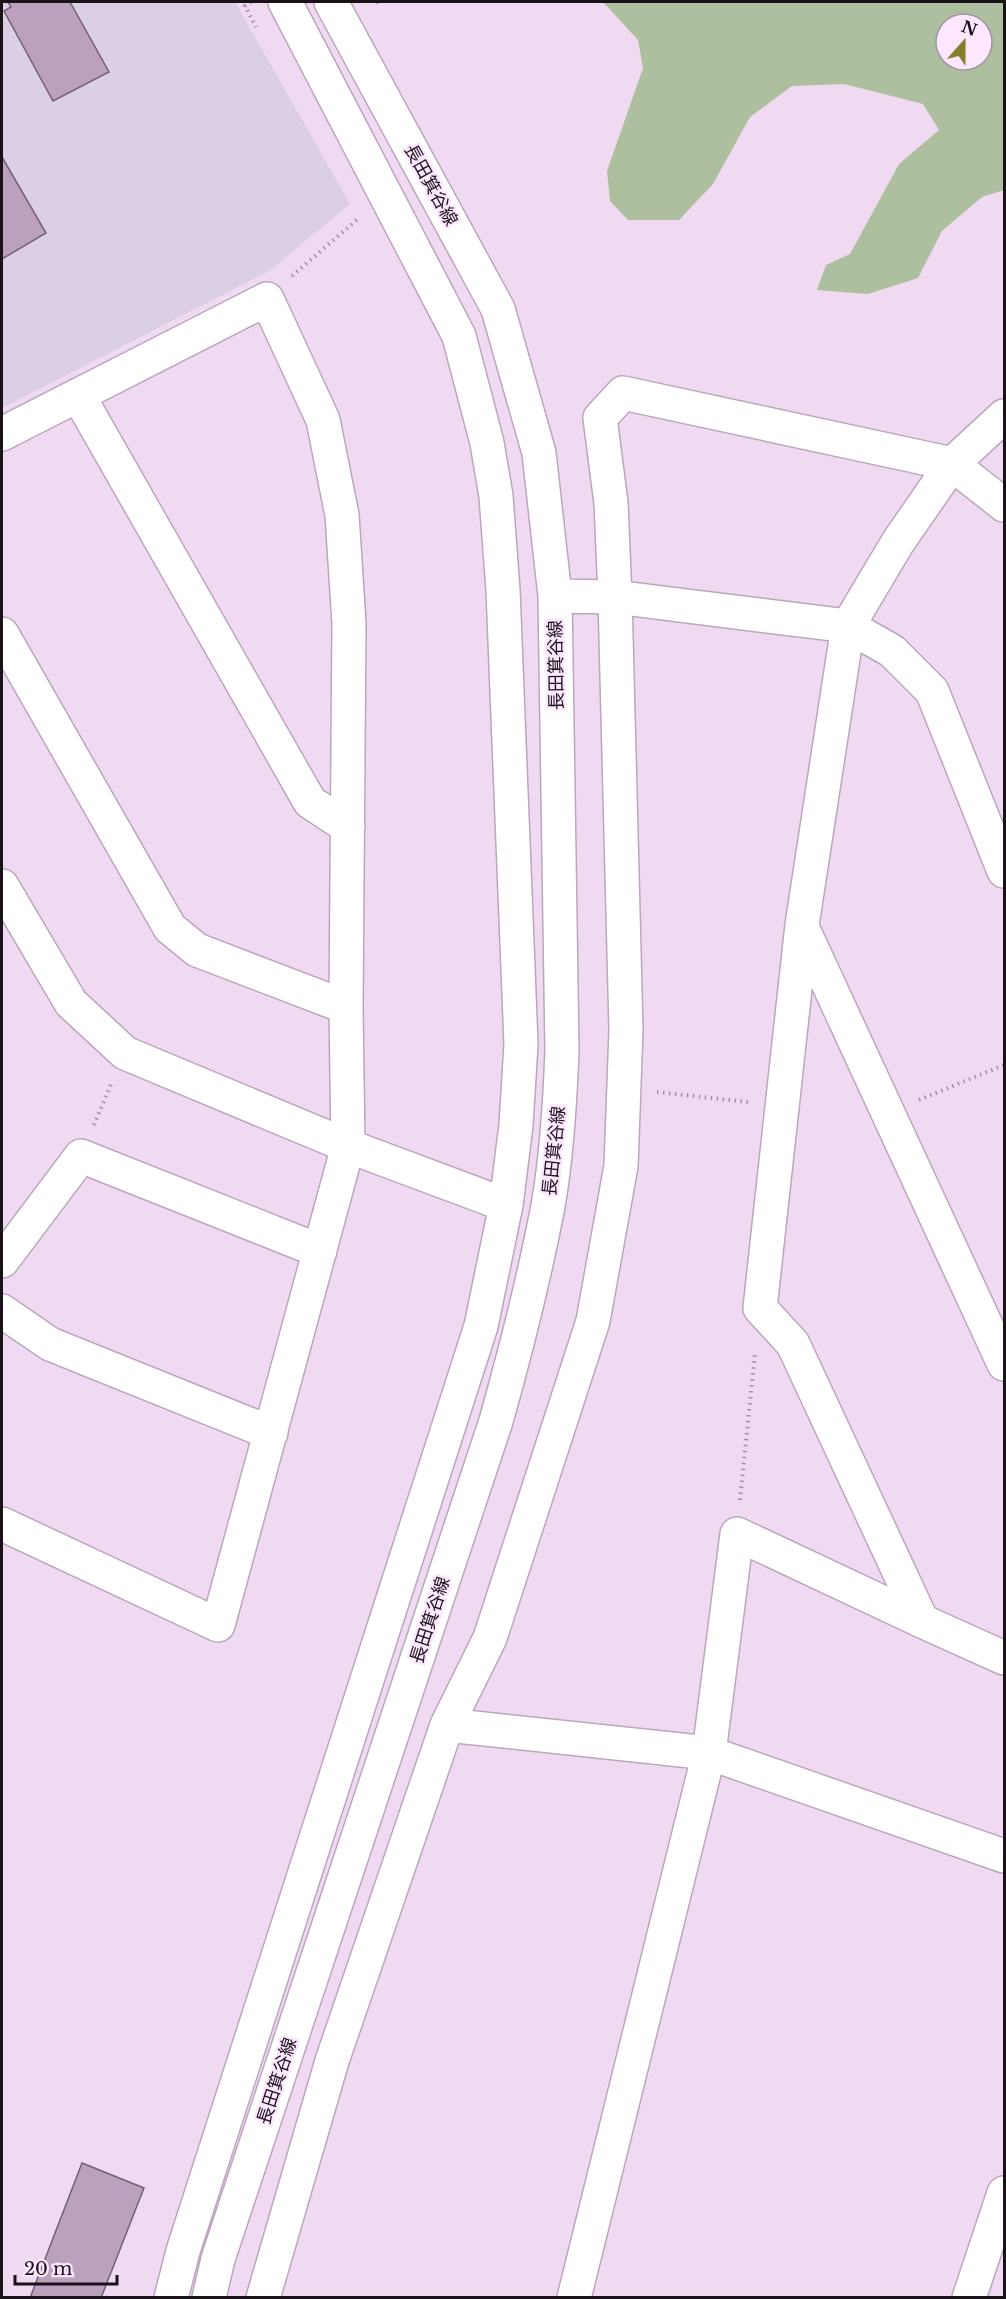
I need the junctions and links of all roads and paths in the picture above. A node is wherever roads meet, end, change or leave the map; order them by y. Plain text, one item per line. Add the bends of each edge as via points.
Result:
1 (285, 2) edge
2 (331, 2) edge
3 (365, 212) dead end
4 (267, 298) junction
5 (78, 395) junction
6 (1005, 416) edge
7 (2, 434) edge
8 (952, 464) junction
9 (1005, 505) edge
10 (555, 596) junction
11 (615, 597) junction
12 (848, 626) junction
13 (2, 634) edge
14 (348, 827) junction
15 (1005, 871) edge
16 (2, 886) edge
17 (801, 925) junction
18 (346, 1007) junction
19 (124, 1053) junction
20 (1005, 1065) edge
21 (624, 1088) junction
22 (783, 1106) junction
23 (888, 1113) junction
24 (348, 1146) junction
25 (81, 1156) junction
26 (506, 1205) junction
27 (320, 1251) junction
28 (2, 1261) edge
29 (760, 1308) junction
30 (2, 1311) edge
31 (1005, 1364) edge
32 (271, 1433) junction
33 (2, 1524) edge
34 (737, 1534) junction
35 (922, 1622) junction
36 (1005, 1658) edge
37 (447, 1725) junction
38 (709, 1753) junction
39 (1005, 1856) edge
40 (1005, 2193) edge
41 (171, 2298) edge
42 (209, 2298) edge
43 (263, 2298) edge
44 (574, 2298) edge
45 (969, 2298) edge

1 - 26 street, 長田箕谷線 via 459,336 487,443 496,496 503,590 521,1044
2 - 10 street, 長田箕谷線 via 498,309 539,453
3 - 4 path
4 - 5 street
4 - 14 street via 322,420 342,515 349,623
5 - 7 street
5 - 14 street via 309,802
6 - 8 street
8 - 9 street
8 - 11 street via 623,393 600,418 611,503
8 - 12 street via 898,542
10 - 11 street
10 - 42 street, 長田箕谷線 via 562,1051 548,1205 519,1339 496,1421 218,2259
11 - 12 street
11 - 21 street via 626,1030
12 - 15 street via 892,651 932,691
12 - 17 street
13 - 18 street via 170,928 197,950
14 - 18 street
16 - 19 street via 71,1003
17 - 22 street
17 - 23 street
18 - 24 street
19 - 24 street
19 - 25 path
20 - 23 path
21 - 22 path
21 - 37 street via 621,1166 593,1321 490,1638
22 - 29 street
23 - 31 street
24 - 26 street
24 - 27 street
25 - 27 street
25 - 28 street
26 - 41 street, 長田箕谷線 via 481,1326 186,2239
27 - 32 street
29 - 34 path
29 - 35 street via 793,1344
30 - 32 street via 51,1344
32 - 33 street via 218,1625
34 - 35 street
34 - 38 street
35 - 36 street
37 - 38 street
37 - 43 street via 332,2061
38 - 39 street
38 - 44 street
40 - 45 street

